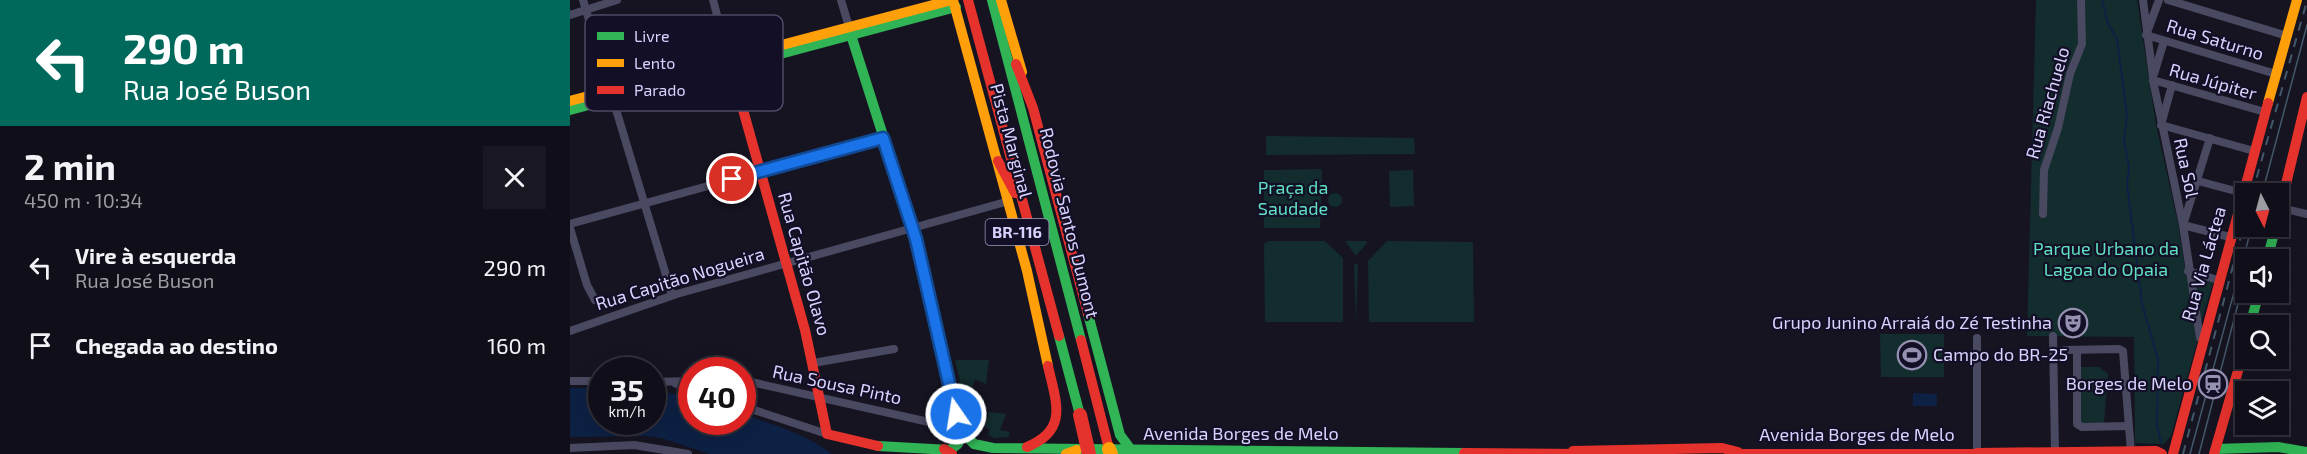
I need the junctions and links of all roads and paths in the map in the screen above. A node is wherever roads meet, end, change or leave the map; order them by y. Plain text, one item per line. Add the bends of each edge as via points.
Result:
1 (583, 0) edge
2 (617, 0) edge
3 (713, 0) edge
4 (841, 0) edge
5 (968, 0) edge
6 (992, 0) edge
7 (1001, 0) edge
8 (2081, 0) edge
9 (2143, 0) edge
10 (2159, 0) edge
11 (2168, 0) edge
12 (2296, 0) edge
13 (954, 2) edge
14 (586, 10) junction
15 (570, 15) edge
16 (587, 15) edge
17 (717, 15) edge
18 (850, 31) junction
19 (2146, 35) junction
20 (2287, 36) junction
21 (1004, 39) junction
22 (2163, 41) junction
23 (783, 49) edge
24 (2276, 74) junction
25 (2153, 79) junction
26 (1025, 82) junction
27 (2172, 86) junction
28 (2307, 97) edge
29 (585, 99) edge
30 (570, 101) edge
31 (585, 105) edge
32 (570, 110) edge
33 (616, 111) edge
34 (743, 111) edge
35 (2265, 112) junction
36 (2161, 125) junction
37 (883, 138) junction
38 (2210, 138) junction
39 (2254, 151) junction
40 (998, 160) junction
41 (760, 171) junction
42 (2198, 181) junction
43 (2246, 183) edge
44 (2287, 183) edge
45 (2235, 191) edge
46 (1009, 201) junction
47 (644, 203) junction
48 (2289, 213) edge
49 (2043, 214) dead end
50 (2307, 214) edge
51 (1027, 219) junction
52 (2235, 220) edge
53 (2183, 225) junction
54 (570, 226) edge
55 (912, 228) junction
56 (2230, 237) junction
57 (784, 262) junction
58 (2188, 272) junction
59 (2218, 280) junction
60 (672, 295) junction
61 (595, 300) dead end
62 (570, 331) edge
63 (2053, 336) dead end
64 (1977, 338) dead end
65 (2201, 342) junction
66 (894, 350) dead end
67 (2066, 350) dead end
68 (2077, 350) junction
69 (813, 363) junction
70 (2239, 369) edge
71 (570, 381) edge
72 (588, 381) edge
73 (678, 382) edge
74 (666, 383) edge
75 (672, 383) junction
76 (756, 383) edge
77 (678, 385) edge
78 (819, 396) junction
79 (756, 411) edge
80 (2128, 426) junction
81 (960, 429) junction
82 (827, 434) junction
83 (2176, 434) junction
84 (570, 448) edge
85 (1015, 449) junction
86 (581, 451) edge
87 (602, 451) edge
88 (1132, 451) junction
89 (948, 452) edge
90 (1563, 452) junction
91 (2055, 452) junction
92 (2131, 452) junction
93 (2218, 452) edge
94 (2307, 452) edge
95 (678, 453) edge
96 (1077, 453) edge
97 (1399, 453) edge
98 (1517, 453) edge
99 (1734, 453) edge
100 (1827, 453) edge
101 (1869, 453) edge
102 (1901, 453) edge
103 (2159, 453) edge
104 (687, 454) edge
105 (990, 454) edge
106 (1111, 454) edge
107 (1548, 454) edge
108 (1582, 454) edge
109 (1592, 454) edge
110 (1636, 454) edge
111 (1978, 454) edge
112 (2173, 454) edge

1 - 14 street
2 - 14 street
3 - 17 street, Rua Capitão Olavo
4 - 18 street
5 - 51 main road, BR-116
6 - 21 main road, Rodovia Santos Dumont / BR-116
7 - 26 main road, Pista Marginal
8 - 49 street, Rua Riachuelo via 2082,44 2044,170
9 - 19 street, Rua Sol
10 - 19 street
11 - 20 street
12 - 20 main road, Rua Via Láctea
13 - 18 main road
13 - 40 main road, Pista Marginal / BR-116
14 - 15 street
14 - 16 street
18 - 23 main road
18 - 37 main road
19 - 22 street, Rua Saturno
19 - 25 street, Rua Sol
20 - 24 main road, Rua Via Láctea
21 - 26 main road
21 - 106 main road, Rodovia Santos Dumont / BR-116
22 - 24 street, Rua Saturno
22 - 25 street
24 - 35 main road, Rua Via Láctea
25 - 27 street, Rua Júpiter
25 - 36 street, Rua Sol
26 - 88 main road via 1120,435
27 - 35 street, Rua Júpiter
27 - 36 street
28 - 44 main road
29 - 30 main road
31 - 32 main road
33 - 47 street
34 - 41 main road, Rua Capitão Olavo
35 - 39 main road, Rua Via Láctea
36 - 38 street
36 - 53 street, Rua Sol
37 - 41 street
37 - 55 main road
38 - 39 street
38 - 42 street
39 - 43 main road, Rua Via Láctea
40 - 46 main road, Pista Marginal / BR-116
40 - 51 main road
41 - 47 street
41 - 57 main road, Rua Capitão Olavo
42 - 45 street
42 - 53 street
46 - 55 street, Rua Capitão Nogueira
46 - 85 main road, Pista Marginal / BR-116 via 1058,415 1047,436
47 - 54 street
47 - 60 street
48 - 50 street
51 - 96 main road, BR-116, bridge via 1052,314
52 - 56 main road, Rua Via Láctea
53 - 56 street
53 - 58 street, Rua Sol
54 - 61 street
55 - 57 street, Rua Capitão Nogueira
55 - 81 main road
56 - 59 main road, Rua Via Láctea
57 - 60 street, Rua Capitão Nogueira
57 - 69 main road, Rua Capitão Olavo
58 - 59 street
58 - 65 street, Rua Sol
59 - 65 main road, Rua Via Láctea
60 - 62 street, Rua Capitão Nogueira
63 - 91 street
64 - 111 street
65 - 83 main road, Rua Via Láctea
66 - 69 street
67 - 68 street
68 - 80 street via 2123,351
68 - 80 street via 2078,424
69 - 78 main road, Rua Capitão Olavo
70 - 93 main road
71 - 72 street
73 - 75 street
74 - 75 street
75 - 77 street
76 - 78 street, Rua Sousa Pinto
78 - 81 street, Rua Sousa Pinto
78 - 82 main road, Rua Capitão Olavo
79 - 82 street
80 - 92 street
81 - 85 main road, Avenida Borges de Melo via 967,441 977,447
81 - 89 main road via 960,440
82 - 89 main road via 866,445
83 - 103 main road
83 - 112 main road, Rua Via Láctea
84 - 86 street
85 - 96 main road, Avenida Borges de Melo
85 - 105 main road
86 - 87 street
87 - 95 street via 634,445
88 - 96 main road, Avenida Borges de Melo
88 - 97 main road, Avenida Borges de Melo
90 - 98 main road, Avenida Borges de Melo
90 - 99 main road, Avenida Borges de Melo via 1722,448
90 - 107 main road
90 - 108 main road, Avenida Borges de Melo
91 - 92 main road, Avenida Borges de Melo
91 - 111 main road, Avenida Borges de Melo
92 - 103 main road, Avenida Borges de Melo
93 - 94 main road via 2278,447
95 - 104 street
97 - 98 main road, Avenida Borges de Melo
99 - 100 main road, Avenida Borges de Melo
100 - 101 main road, Avenida Borges de Melo
101 - 102 main road, Avenida Borges de Melo
102 - 111 main road, Avenida Borges de Melo
109 - 110 main road

